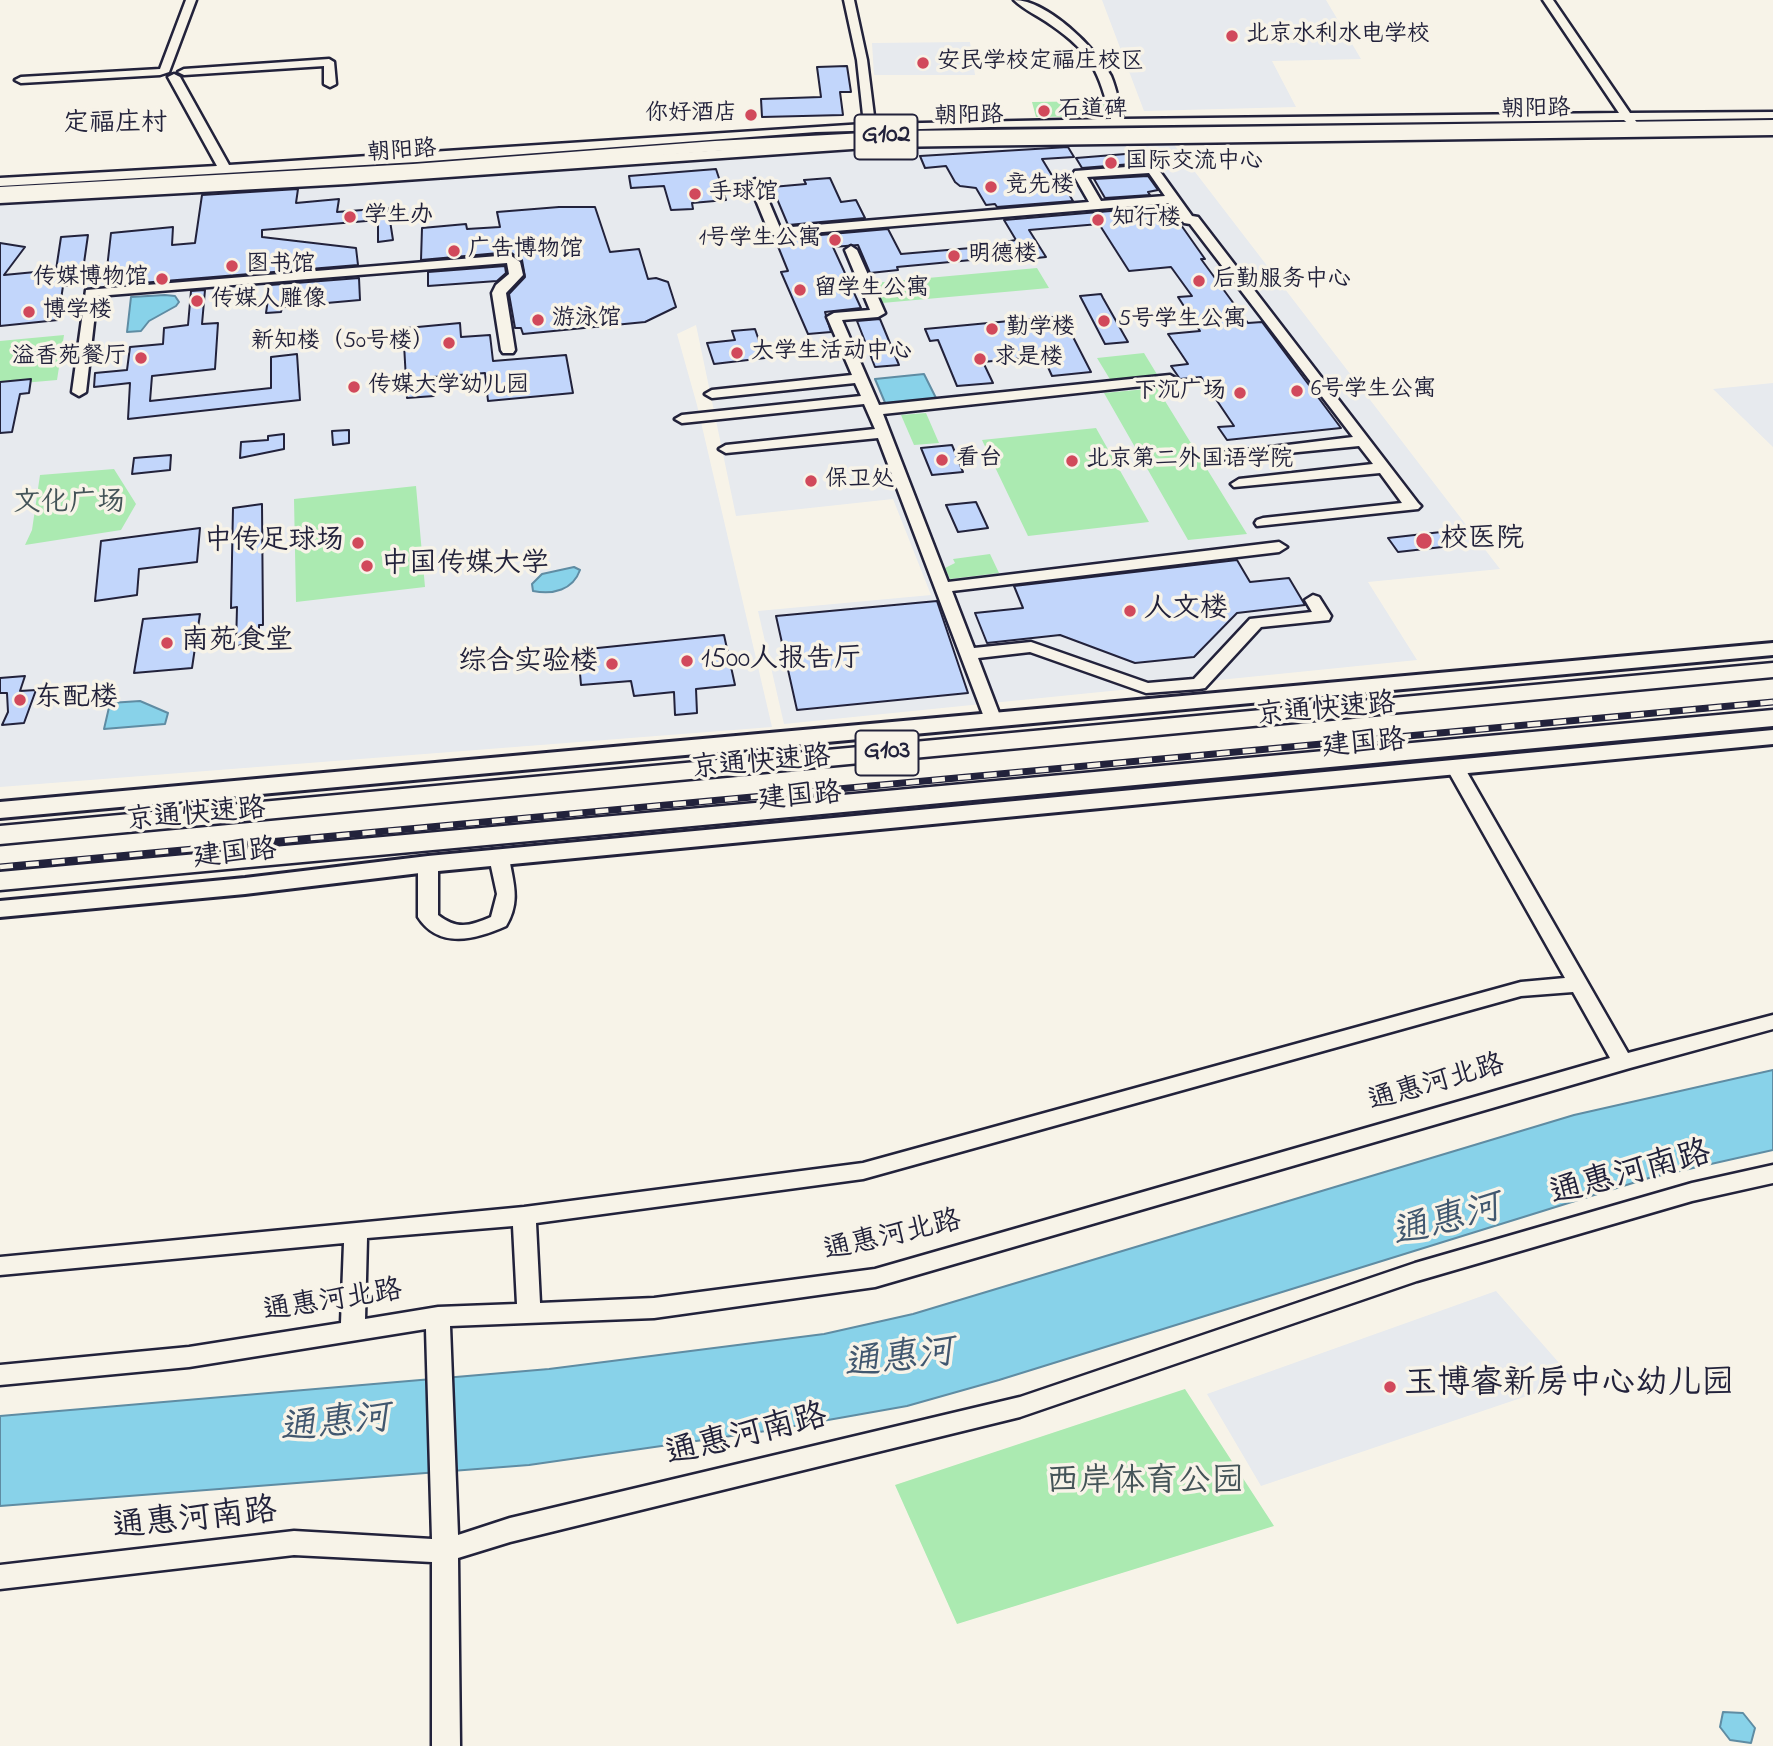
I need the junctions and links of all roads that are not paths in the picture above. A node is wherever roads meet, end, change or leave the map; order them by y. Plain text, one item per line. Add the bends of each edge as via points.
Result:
1 (191, 0) edge
2 (200, 0) edge
3 (849, 0) edge
4 (1040, 0) edge
5 (1548, 0) edge
6 (1021, 1) edge
7 (171, 72) junction
8 (21, 80) dead end
9 (330, 84) dead end
10 (1773, 115) edge
11 (1118, 122) junction
12 (1773, 123) edge
13 (1633, 125) junction
14 (870, 127) junction
15 (1228, 129) junction
16 (1773, 132) edge
17 (225, 169) junction
18 (0, 181) edge
19 (755, 183) dead end
20 (0, 190) edge
21 (0, 199) edge
22 (1172, 199) junction
23 (1097, 205) junction
24 (851, 250) dead end
25 (508, 351) dead end
26 (862, 378) junction
27 (1170, 379) dead end
28 (79, 392) dead end
29 (712, 394) dead end
30 (872, 404) junction
31 (682, 419) dead end
32 (884, 433) junction
33 (1361, 442) junction
34 (726, 449) dead end
35 (1222, 457) dead end
36 (1382, 468) junction
37 (1239, 484) dead end
38 (1264, 523) dead end
39 (1279, 547) dead end
40 (944, 587) junction
41 (1313, 600) dead end
42 (1773, 649) edge
43 (968, 654) junction
44 (1773, 670) edge
45 (1773, 718) edge
46 (993, 720) junction
47 (1773, 737) edge
48 (1455, 767) junction
49 (0, 810) edge
50 (0, 835) edge
51 (499, 857) junction
52 (428, 864) junction
53 (0, 881) edge
54 (0, 909) edge
55 (1578, 984) junction
56 (1773, 1022) edge
57 (1623, 1062) junction
58 (1773, 1174) edge
59 (524, 1216) junction
60 (356, 1233) junction
61 (0, 1266) edge
62 (529, 1313) junction
63 (438, 1317) junction
64 (353, 1329) junction
65 (0, 1376) edge
66 (445, 1551) junction
67 (0, 1577) edge
68 (446, 1746) edge

1 - 7 street
2 - 7 street
3 - 14 street
4 - 6 street
5 - 13 street
6 - 11 street via 1074,36 1093,57 1107,80
7 - 8 street
7 - 9 street via 329,62
7 - 17 street
10 - 13 street, 朝阳路
11 - 14 street, 朝阳路
11 - 15 street, 朝阳路
12 - 13 highway, 朝阳路 / G102
13 - 15 highway, 朝阳路 / G102
13 - 16 street, 朝阳路
14 - 17 street, 朝阳路
15 - 20 highway, 朝阳路 / G102 via 806,140 400,170
15 - 21 street, 朝阳路 via 831,145
17 - 18 street, 朝阳路
19 - 23 street via 775,232
22 - 23 street
22 - 23 street via 1152,169 1079,174
22 - 33 street via 1188,220 1195,220
24 - 26 street via 878,313 835,317
25 - 28 street via 499,293 516,275 510,259 91,293
26 - 29 street
26 - 30 street
27 - 30 street
30 - 31 street
30 - 32 street
32 - 34 street
32 - 40 street
33 - 35 street
33 - 36 street
36 - 37 street
36 - 38 street via 1413,506
39 - 40 street
40 - 43 street
41 - 43 street via 1323,616 1256,624 1199,684 1146,688 1031,647
42 - 46 main road
43 - 46 street
44 - 50 highway, 京通快速路 / G103
45 - 53 highway, 京通快速路 / G103
46 - 49 main road
47 - 48 main road, 建国路
48 - 51 main road, 建国路
48 - 55 street
51 - 52 main road, 建国路
51 - 52 street via 508,901 499,921 474,933 441,929 428,917
52 - 54 main road, 建国路
55 - 57 street
55 - 59 street via 1521,989 863,1171
56 - 57 street, 通惠河北路
57 - 62 street, 通惠河北路 via 875,1278 654,1308
58 - 66 street, 通惠河南路 via 1692,1192 1415,1272 1020,1406 510,1530
59 - 60 street
59 - 62 street
60 - 61 street
60 - 64 street
62 - 63 street, 通惠河北路
63 - 64 street, 通惠河北路
63 - 66 street
64 - 65 street, 通惠河北路 via 189,1357
66 - 67 street, 通惠河南路 via 294,1543
66 - 68 street

